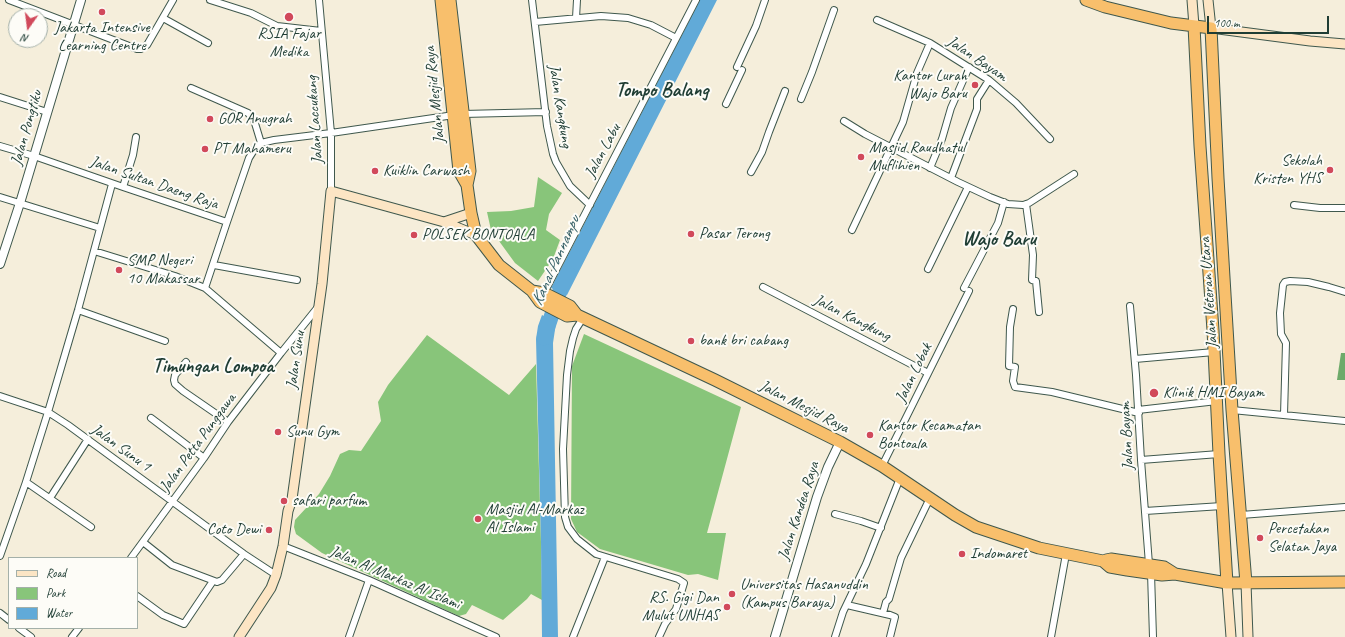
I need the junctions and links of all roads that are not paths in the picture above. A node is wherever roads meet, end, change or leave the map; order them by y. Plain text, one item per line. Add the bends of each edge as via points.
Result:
1 (9, 0) edge
2 (81, 0) edge
3 (173, 0) edge
4 (210, 0) edge
5 (319, 0) edge
6 (441, 0) edge
7 (450, 0) edge
8 (532, 0) edge
9 (577, 0) edge
10 (696, 0) edge
11 (765, 0) edge
12 (1086, 0) edge
13 (1192, 0) edge
14 (1208, 0) edge
15 (834, 10) dead end
16 (163, 18) junction
17 (576, 18) junction
18 (877, 20) dead end
19 (535, 22) junction
20 (73, 25) junction
21 (1194, 26) junction
22 (1210, 28) junction
23 (321, 31) junction
24 (450, 38) junction
25 (676, 38) junction
26 (208, 43) dead end
27 (930, 43) junction
28 (1345, 44) edge
29 (969, 67) junction
30 (989, 80) junction
31 (191, 88) dead end
32 (785, 91) dead end
33 (0, 97) edge
34 (801, 99) dead end
35 (726, 104) dead end
36 (47, 112) junction
37 (546, 112) junction
38 (458, 115) junction
39 (844, 121) dead end
40 (331, 133) junction
41 (136, 137) dead end
42 (1050, 139) dead end
43 (261, 143) junction
44 (0, 146) edge
45 (892, 147) junction
46 (34, 156) junction
47 (930, 168) junction
48 (751, 172) dead end
49 (1074, 174) dead end
50 (951, 178) junction
51 (1218, 178) junction
52 (1203, 180) junction
53 (112, 184) junction
54 (968, 186) junction
55 (123, 188) junction
56 (331, 191) junction
57 (0, 197) edge
58 (1004, 202) junction
59 (20, 203) junction
60 (1026, 204) junction
61 (590, 205) junction
62 (1294, 205) dead end
63 (1345, 208) edge
64 (471, 213) junction
65 (227, 222) junction
66 (444, 222) junction
67 (100, 228) junction
68 (852, 230) dead end
69 (476, 235) junction
70 (3, 246) edge
71 (94, 251) junction
72 (0, 264) edge
73 (214, 265) junction
74 (928, 269) dead end
75 (297, 280) dead end
76 (763, 287) dead end
77 (205, 288) junction
78 (1345, 292) edge
79 (545, 297) junction
80 (319, 306) junction
81 (1130, 306) dead end
82 (1013, 309) dead end
83 (78, 310) junction
84 (1039, 312) dead end
85 (580, 316) junction
86 (1213, 330) junction
87 (1228, 330) junction
88 (165, 341) dead end
89 (281, 352) junction
90 (1214, 352) junction
91 (1135, 359) junction
92 (186, 362) dead end
93 (928, 373) junction
94 (0, 396) edge
95 (1217, 401) junction
96 (1232, 410) junction
97 (1138, 411) junction
98 (48, 412) junction
99 (1284, 415) junction
100 (151, 418) dead end
101 (1345, 421) edge
102 (228, 422) junction
103 (88, 439) junction
104 (840, 442) junction
105 (1219, 454) junction
106 (204, 458) junction
107 (1141, 460) junction
108 (882, 466) junction
109 (900, 478) junction
110 (26, 482) junction
111 (50, 498) junction
112 (930, 498) junction
113 (172, 502) junction
114 (1222, 506) junction
115 (1345, 507) edge
116 (1145, 511) junction
117 (835, 514) dead end
118 (1241, 515) junction
119 (91, 527) dead end
120 (880, 528) junction
121 (0, 534) edge
122 (7, 538) junction
123 (143, 542) junction
124 (283, 546) junction
125 (244, 554) junction
126 (1066, 554) junction
127 (0, 556) edge
128 (132, 557) edge
129 (605, 557) junction
130 (1150, 569) junction
131 (276, 574) junction
132 (368, 580) junction
133 (213, 581) junction
134 (1345, 582) edge
135 (1227, 583) junction
136 (1246, 583) junction
137 (138, 597) edge
138 (847, 605) junction
139 (883, 613) junction
140 (20, 629) edge
141 (78, 629) edge
142 (31, 637) edge
143 (72, 637) edge
144 (239, 637) edge
145 (349, 637) edge
146 (496, 637) edge
147 (573, 637) edge
148 (659, 637) edge
149 (775, 637) edge
150 (835, 637) edge
151 (890, 637) edge
152 (1051, 637) edge
153 (1153, 637) edge
154 (1231, 637) edge
155 (1248, 637) edge

1 - 20 street
2 - 20 street, Jalan Pongtiku
3 - 16 street
4 - 23 street via 251,13 277,26
5 - 23 street, Jalan Laccukang
6 - 24 highway, Jalan Mesjid Raya
7 - 24 highway, Jalan Mesjid Raya
8 - 19 street, Jalan Kangkung
9 - 17 street
10 - 25 street, Jalan Labu
11 - 35 street
12 - 21 highway via 1171,23
13 - 21 main road, Jalan Veteran Utara
14 - 22 main road, Jalan Veteran Utara
15 - 34 street
16 - 20 street via 147,45 141,49
16 - 26 street
17 - 19 street
17 - 25 street via 628,18 652,25
18 - 27 street, Jalan Bayam
19 - 37 street, Jalan Kangkung
20 - 36 street, Jalan Pongtiku
21 - 22 highway
21 - 52 highway, Jalan Veteran Utara
22 - 28 main road
22 - 51 highway, Jalan Veteran Utara
23 - 40 street, Jalan Laccukang
24 - 38 highway, Jalan Mesjid Raya
25 - 61 street, Jalan Labu
27 - 29 street, Jalan Bayam
27 - 45 street
29 - 30 street, Jalan Bayam
29 - 47 street via 951,108
30 - 42 street, Jalan Bayam via 1016,103
30 - 50 street via 977,99 977,109
31 - 43 street via 248,113 254,120
32 - 48 street via 762,152
33 - 36 street
36 - 46 street, Jalan Pongtiku
37 - 38 street
37 - 61 street, Jalan Kangkung via 556,162 570,186
38 - 40 street
38 - 64 highway, Jalan Mesjid Raya via 459,171 467,185
39 - 45 street
40 - 43 street
40 - 56 street, Jalan Laccukang
41 - 55 street
43 - 65 street, Jalan Sultan Daeng Raja via 249,158
44 - 46 street, Jalan Sultan Daeng Raja
45 - 47 street
45 - 68 street
46 - 53 street, Jalan Sultan Daeng Raja
46 - 59 street, Jalan Pongtiku
47 - 50 street
49 - 60 street
50 - 54 street
51 - 52 highway
51 - 87 highway, Jalan Veteran Utara
52 - 86 highway, Jalan Veteran Utara
53 - 55 street, Jalan Sultan Daeng Raja
53 - 67 street
54 - 58 street
54 - 74 street
55 - 65 street, Jalan Sultan Daeng Raja
56 - 66 main road
56 - 80 main road, Jalan Sunu
57 - 59 street
58 - 60 street
58 - 93 street, Jalan Lobak via 998,223
59 - 67 street
59 - 70 street, Jalan Pongtiku
60 - 84 street via 1033,255 1032,280 1036,282
61 - 79 street, Jalan Labu
62 - 63 street
64 - 66 main road
64 - 69 highway, Jalan Mesjid Raya
65 - 73 street
66 - 69 main road
67 - 71 street
69 - 79 highway, Jalan Mesjid Raya via 499,265 532,291
70 - 72 street, Jalan Pongtiku
71 - 77 street
71 - 83 street
73 - 75 street
73 - 77 street
76 - 93 street, Jalan Kangkung
77 - 89 street
78 - 99 street via 1308,282 1290,281 1283,285 1280,306 1281,334 1286,343
79 - 85 highway, Jalan Mesjid Raya via 563,308 570,306
80 - 89 street, Jalan Petta Punggawa
80 - 124 main road, Jalan Sunu
81 - 91 street, Jalan Bayam
82 - 97 street via 1009,366 1015,367 1015,387 1052,392
83 - 88 street
83 - 98 street
85 - 104 highway, Jalan Mesjid Raya
85 - 129 street via 569,362 563,449 564,510 568,527 573,533 596,554
86 - 87 highway
86 - 90 highway, Jalan Veteran Utara
87 - 96 highway, Jalan Veteran Utara
89 - 102 street, Jalan Petta Punggawa
90 - 91 street
90 - 95 highway, Jalan Veteran Utara
91 - 97 street, Jalan Bayam
92 - 102 street via 175,374 175,384
93 - 108 street, Jalan Lobak
94 - 98 street, Jalan Sunu 1
95 - 97 street
95 - 105 highway, Jalan Veteran Utara
96 - 99 street
96 - 118 highway, Jalan Veteran Utara
97 - 107 street, Jalan Bayam
98 - 103 street, Jalan Sunu 1
98 - 110 street
99 - 101 street
100 - 106 street
102 - 106 street, Jalan Petta Punggawa
103 - 111 street
103 - 113 street, Jalan Sunu 1
104 - 108 highway, Jalan Mesjid Raya
104 - 149 street, Jalan Kandea Raya via 817,497
105 - 107 street
105 - 114 highway, Jalan Veteran Utara
106 - 113 street, Jalan Petta Punggawa
107 - 116 street, Jalan Bayam
108 - 109 highway, Jalan Mesjid Raya
109 - 112 highway, Jalan Mesjid Raya
109 - 120 street
110 - 111 street
110 - 122 street
111 - 119 street
112 - 126 highway, Jalan Mesjid Raya via 976,527
112 - 139 street via 901,558
113 - 123 street, Jalan Petta Punggawa
113 - 125 street, Jalan Sunu 1
114 - 116 street
114 - 135 highway, Jalan Veteran Utara
115 - 118 street
116 - 130 street, Jalan Bayam
117 - 120 street
118 - 136 highway, Jalan Veteran Utara
120 - 138 street
121 - 122 street
122 - 127 street
123 - 128 street, Jalan Petta Punggawa
123 - 133 street via 172,565
124 - 131 main road, Jalan Sunu
124 - 132 street, Jalan Al Markaz Al Islami
125 - 131 street, Jalan Sunu 1
125 - 133 street via 220,582
126 - 130 highway, Jalan Mesjid Raya via 1103,561 1110,567
126 - 152 street
129 - 147 street
129 - 148 street via 684,583 676,609
130 - 135 highway, Jalan Mesjid Raya via 1162,575 1175,574
130 - 153 street, Jalan Bayam
131 - 144 main road, Jalan Sunu via 271,588
132 - 145 street
132 - 146 street, Jalan Al Markaz Al Islami
133 - 137 street via 184,624 163,615
134 - 136 highway, Jalan Mesjid Raya
135 - 136 highway, Jalan Mesjid Raya
135 - 154 main road
136 - 155 main road
138 - 139 street
138 - 150 street
139 - 151 street via 895,617
140 - 142 street
141 - 143 street

